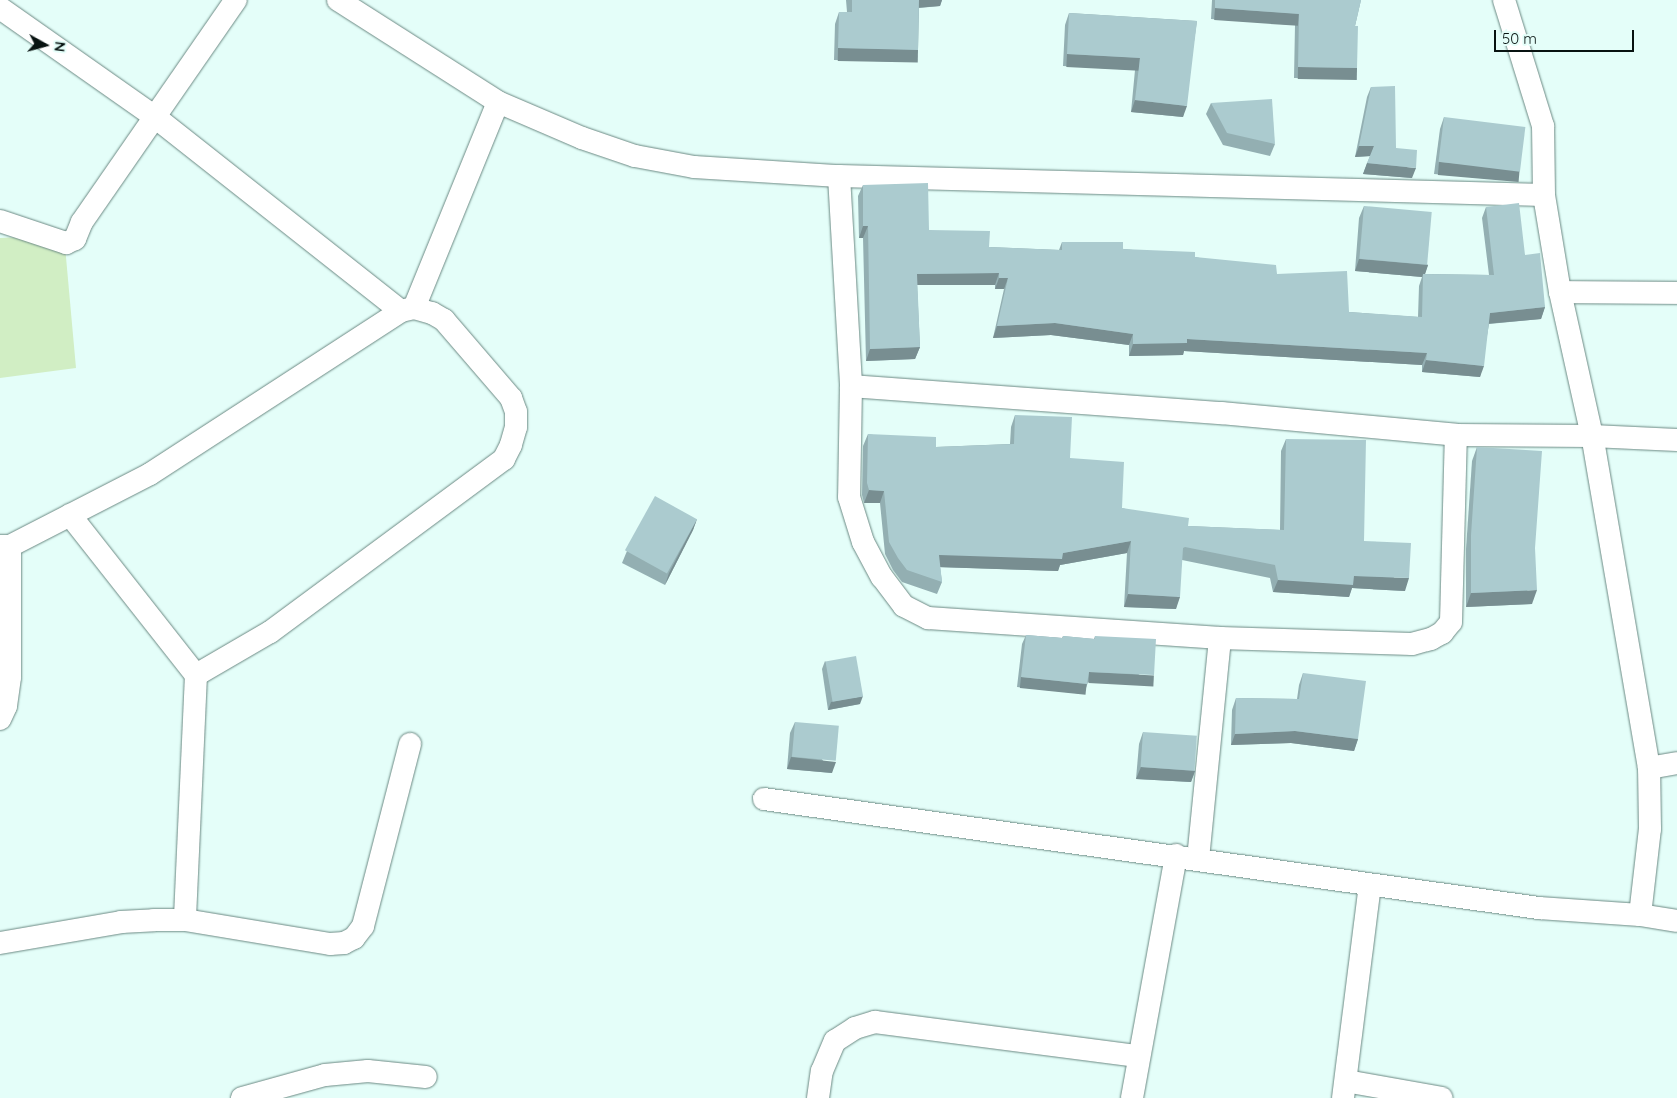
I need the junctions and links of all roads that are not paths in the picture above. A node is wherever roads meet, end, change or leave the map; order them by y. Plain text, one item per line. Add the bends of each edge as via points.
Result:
1 (236, 0) edge
2 (338, 0) edge
3 (1504, 0) edge
4 (0, 8) edge
5 (498, 102) junction
6 (155, 117) junction
7 (839, 176) junction
8 (1544, 195) junction
9 (0, 221) edge
10 (1560, 292) junction
11 (1677, 292) edge
12 (408, 310) junction
13 (851, 386) junction
14 (1456, 435) junction
15 (1592, 436) junction
16 (1677, 440) edge
17 (70, 515) junction
18 (5, 546) edge
19 (1220, 638) junction
20 (196, 675) junction
21 (0, 719) edge
22 (410, 744) dead end
23 (1677, 763) edge
24 (1649, 768) junction
25 (764, 800) dead end
26 (1176, 855) junction
27 (1198, 859) junction
28 (1370, 885) junction
29 (1640, 915) junction
30 (185, 920) junction
31 (1677, 921) edge
32 (0, 944) edge
33 (1138, 1056) junction
34 (426, 1077) dead end
35 (1344, 1090) edge
36 (242, 1098) edge
37 (818, 1098) edge
38 (1132, 1098) edge
39 (1441, 1098) edge

1 - 6 street
2 - 5 street
3 - 8 street via 1543,126
4 - 6 street
5 - 7 street via 582,138 635,156 694,167
5 - 12 street
6 - 9 street via 82,222 75,239 66,243
6 - 12 street
7 - 8 street
7 - 13 street
8 - 10 street
10 - 11 street
10 - 15 street
12 - 17 street via 150,474
12 - 20 street via 432,312 444,320 510,398 516,412 516,427 504,459 270,632
13 - 14 street via 1221,412
13 - 19 street via 849,497 863,542 882,577 904,606 928,618
14 - 15 street
14 - 19 street via 1451,622 1442,633 1412,644
15 - 16 street
15 - 24 street
17 - 18 street
17 - 20 street
18 - 21 street via 10,677 6,706
19 - 27 street
20 - 30 street
22 - 30 street via 362,926 354,938 330,944
23 - 24 street
24 - 29 street via 1650,829
25 - 26 street
26 - 27 street
26 - 33 street
27 - 28 street
28 - 29 street via 1539,908
28 - 35 street
29 - 31 street
30 - 32 street via 121,922
33 - 37 street via 875,1022 855,1028 835,1041 822,1071
33 - 38 street
34 - 36 street via 368,1071 325,1075
35 - 39 street

